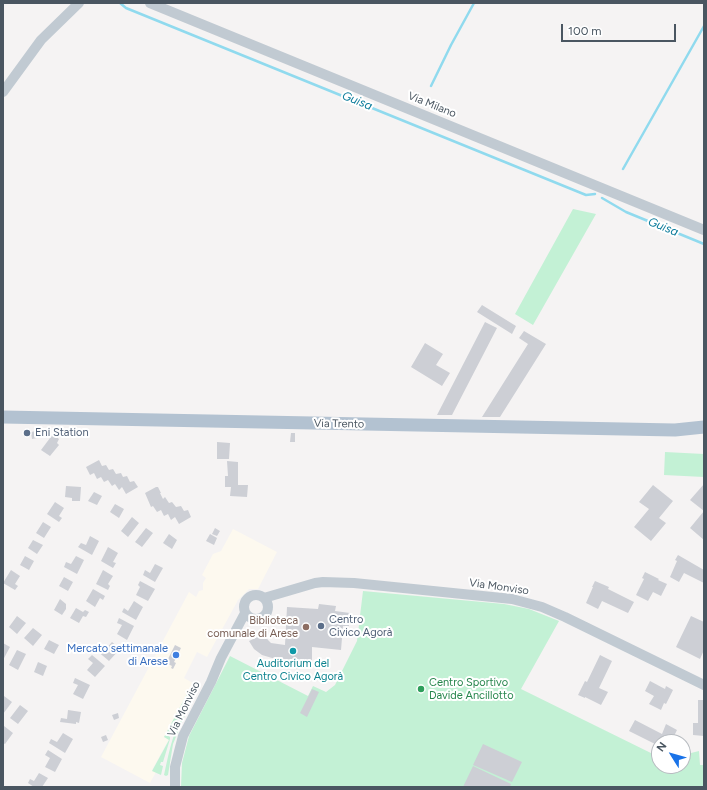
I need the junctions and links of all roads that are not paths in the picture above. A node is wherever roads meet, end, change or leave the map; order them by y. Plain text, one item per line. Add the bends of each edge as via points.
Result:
1 (79, 3) edge
2 (150, 3) edge
3 (3, 92) edge
4 (704, 230) edge
5 (3, 418) edge
6 (699, 431) edge
7 (268, 598) junction
8 (247, 615) junction
9 (704, 685) edge
10 (175, 787) edge

1 - 3 street via 41,40
2 - 4 street, Via Milano
5 - 6 main road, Via Trento
7 - 8 street via 268,610 264,616 256,619
7 - 8 street via 256,594 248,598 244,607
7 - 9 street, Via Monviso via 309,584 328,582 519,600 565,617
8 - 10 street, Via Monviso via 239,624 183,736 175,767

